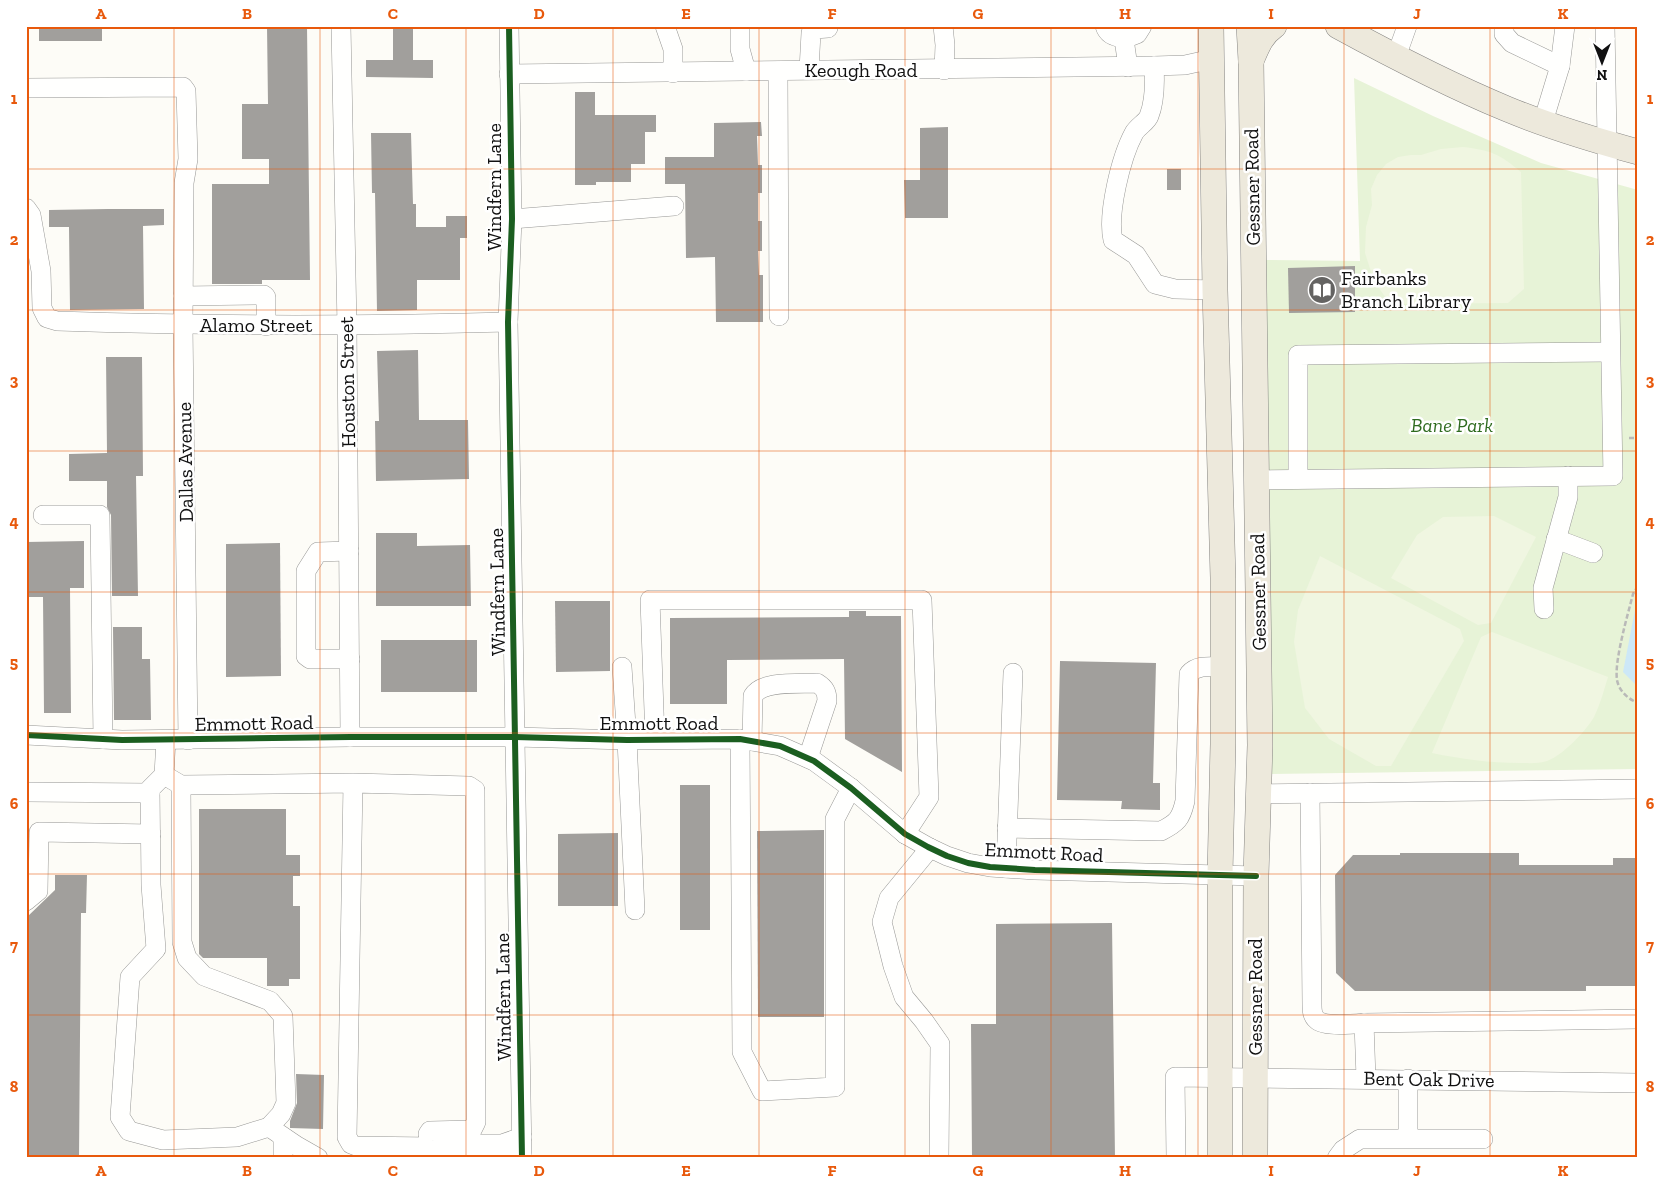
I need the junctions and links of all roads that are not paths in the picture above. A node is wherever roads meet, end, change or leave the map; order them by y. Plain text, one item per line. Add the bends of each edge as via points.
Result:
1 (509, 26) edge
2 (666, 26) edge
3 (740, 26) edge
4 (943, 26) edge
5 (1105, 26) edge
6 (1142, 26) edge
7 (1211, 26) edge
8 (1249, 26) edge
9 (1274, 26) edge
10 (1339, 26) edge
11 (1408, 26) edge
12 (1504, 26) edge
13 (1565, 26) edge
14 (1605, 26) edge
15 (341, 27) edge
16 (828, 28) dead end
17 (1124, 40) junction
18 (1396, 57) junction
19 (1212, 58) junction
20 (1251, 61) junction
21 (1128, 66) junction
22 (1154, 66) junction
23 (1560, 66) junction
24 (809, 70) junction
25 (944, 70) junction
26 (746, 71) junction
27 (778, 71) junction
28 (673, 72) junction
29 (510, 74) junction
30 (26, 88) edge
31 (1543, 122) junction
32 (1606, 143) junction
33 (1638, 152) edge
34 (674, 206) dead end
35 (26, 208) edge
36 (512, 219) junction
37 (1215, 290) junction
38 (1254, 290) junction
39 (183, 296) junction
40 (779, 316) dead end
41 (508, 322) junction
42 (183, 325) junction
43 (266, 326) junction
44 (347, 326) junction
45 (1610, 352) junction
46 (1568, 476) junction
47 (1256, 480) junction
48 (1298, 480) junction
49 (43, 515) dead end
50 (1556, 539) junction
51 (349, 551) junction
52 (1593, 553) dead end
53 (1258, 577) junction
54 (1223, 578) junction
55 (1544, 609) dead end
56 (350, 659) junction
57 (622, 667) dead end
58 (1223, 667) junction
59 (1013, 673) dead end
60 (26, 736) edge
61 (350, 737) junction
62 (515, 737) junction
63 (103, 739) junction
64 (655, 739) junction
65 (166, 740) junction
66 (188, 740) junction
67 (627, 740) junction
68 (746, 740) junction
69 (1223, 744) junction
70 (1260, 745) junction
71 (808, 758) junction
72 (164, 775) junction
73 (353, 783) junction
74 (181, 785) junction
75 (851, 788) junction
76 (1638, 789) edge
77 (26, 792) edge
78 (150, 793) junction
79 (1310, 793) junction
80 (1258, 794) junction
81 (1007, 828) junction
82 (151, 834) junction
83 (905, 834) junction
84 (930, 848) junction
85 (1006, 868) junction
86 (1220, 875) junction
87 (1256, 876) junction
88 (26, 901) edge
89 (635, 910) dead end
90 (1638, 1019) edge
91 (1364, 1024) junction
92 (1209, 1078) junction
93 (1254, 1078) junction
94 (1366, 1078) junction
95 (1408, 1079) junction
96 (1638, 1083) edge
97 (276, 1132) junction
98 (1408, 1138) junction
99 (1483, 1139) dead end
100 (434, 1148) junction
101 (522, 1150) edge
102 (283, 1158) edge
103 (318, 1158) edge
104 (939, 1158) edge
105 (1176, 1158) edge
106 (1220, 1158) edge
107 (1255, 1158) edge
108 (1337, 1158) edge

1 - 29 street, Windfern Lane
2 - 28 street via 673,49
3 - 26 street via 740,49
4 - 25 street
5 - 17 street via 1112,36
6 - 17 street via 1137,34
7 - 19 main road, Gessner Road
8 - 20 main road, Gessner Road
9 - 20 main road via 1259,42
10 - 18 main road
11 - 18 street
12 - 23 street via 1504,34 1512,43
13 - 23 street
14 - 32 street
15 - 44 street, Houston Street
16 - 24 street via 814,29 811,33
17 - 21 street
18 - 31 main road
19 - 22 street, Keough Road via 1185,65
19 - 37 main road, Gessner Road
20 - 38 main road, Gessner Road
21 - 22 street, Keough Road
21 - 25 street, Keough Road
22 - 37 street via 1155,87 1149,117 1135,131 1120,172 1110,228 1113,240 1136,255 1155,284 1175,289
23 - 31 street
24 - 25 street, Keough Road
24 - 27 street, Keough Road
26 - 27 street, Keough Road
26 - 28 street, Keough Road
27 - 40 street
28 - 29 street, Keough Road
29 - 36 street, Windfern Lane
30 - 39 street, Dallas Avenue via 183,86 186,91 188,159 184,183
31 - 32 main road
32 - 33 main road
32 - 45 street
34 - 36 street
35 - 42 street, Alamo Street via 39,254 42,308 47,318
36 - 41 street, Windfern Lane
37 - 38 main road
37 - 54 main road, Gessner Road
38 - 47 main road, Gessner Road
39 - 42 street, Dallas Avenue
39 - 43 street via 264,295
41 - 44 street, Alamo Street
41 - 62 street, Windfern Lane
42 - 43 street, Alamo Street
42 - 66 street, Dallas Avenue
43 - 44 street, Alamo Street
44 - 51 street, Houston Street
45 - 46 street via 1613,476
45 - 48 street via 1298,355
46 - 48 street
46 - 50 street via 1568,497
47 - 48 street
47 - 53 main road, Gessner Road
49 - 63 street via 100,515
50 - 52 street
50 - 55 street via 1543,588
51 - 56 street, Houston Street
51 - 56 street via 318,552 306,571 306,656 310,659
53 - 54 main road
53 - 70 main road, Gessner Road
54 - 58 main road, Gessner Road
56 - 61 street, Houston Street
57 - 67 street
58 - 69 main road, Gessner Road
58 - 81 street via 1201,667 1189,674 1185,801 1182,816 1174,824 1160,831
59 - 81 street
60 - 63 street, Emmott Road
61 - 62 street, Emmott Road
61 - 66 street, Emmott Road
62 - 67 street, Emmott Road
62 - 101 street, Windfern Lane
63 - 65 street, Emmott Road
64 - 67 street, Emmott Road
64 - 68 street, Emmott Road
64 - 83 street via 650,600 922,600 929,797
65 - 66 street, Emmott Road
65 - 72 street
67 - 89 street
68 - 71 street, Emmott Road via 780,746
68 - 71 street via 756,690 767,685 817,683 827,693 827,701
68 - 75 street via 742,1052 762,1090 835,1087 835,819
69 - 70 main road
69 - 86 main road, Gessner Road
70 - 80 main road, Gessner Road
71 - 75 street, Emmott Road
72 - 74 street
72 - 78 street
73 - 74 street
73 - 100 street via 347,1137 356,1146
73 - 100 street via 469,786 475,790 476,1122 472,1130 430,1131 428,1134
74 - 97 street via 182,942 186,958 204,976 270,1001 283,1016 286,1103
75 - 83 street, Emmott Road
76 - 79 street
77 - 78 street
78 - 82 street
79 - 80 street
79 - 91 street via 1313,1016 1326,1024
80 - 87 main road, Gessner Road
81 - 85 street
82 - 88 street via 38,832 38,891
82 - 97 street via 156,949 130,977 120,1117 129,1131 163,1140
83 - 84 street, Emmott Road
84 - 85 street, Emmott Road via 968,863
84 - 104 street via 889,898 882,922 904,997 940,1044
85 - 86 street, Emmott Road
86 - 87 street, Emmott Road
86 - 92 main road, Gessner Road
87 - 93 main road, Gessner Road
90 - 91 street
91 - 94 street
92 - 93 street, Bent Oak Drive
92 - 105 street, Bent Oak Drive via 1175,1077
92 - 106 main road, Gessner Road
93 - 94 street, Bent Oak Drive
93 - 107 main road, Gessner Road
94 - 95 street, Bent Oak Drive
95 - 96 street, Bent Oak Drive
95 - 98 street
97 - 102 street
97 - 103 street
98 - 99 street
98 - 108 street via 1360,1139
100 - 101 street via 445,1144 502,1144

